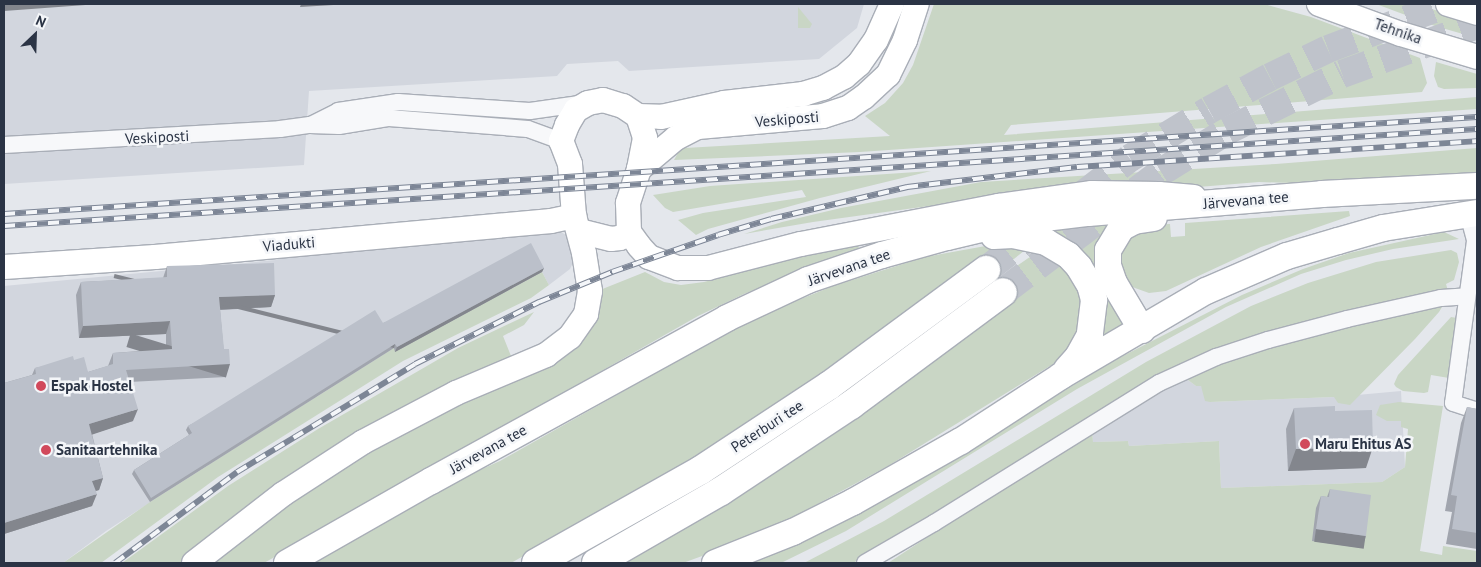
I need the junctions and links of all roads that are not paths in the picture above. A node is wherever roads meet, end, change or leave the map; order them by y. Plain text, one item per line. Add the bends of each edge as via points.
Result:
1 (892, 4) edge
2 (916, 4) edge
3 (1319, 4) edge
4 (1448, 4) edge
5 (1477, 13) edge
6 (1477, 57) edge
7 (588, 103) junction
8 (638, 116) junction
9 (310, 124) junction
10 (561, 141) junction
11 (4, 146) edge
12 (639, 169) junction
13 (1477, 186) edge
14 (1240, 201) junction
15 (1473, 213) edge
16 (577, 223) junction
17 (629, 232) junction
18 (947, 237) junction
19 (4, 267) edge
20 (986, 270) tunnel mouth
21 (1114, 283) junction
22 (1206, 291) junction
23 (1003, 292) tunnel mouth
24 (1467, 296) junction
25 (1142, 330) junction
26 (1061, 376) junction
27 (1477, 411) edge
28 (194, 563) edge
29 (287, 563) edge
30 (536, 563) edge
31 (596, 563) edge
32 (715, 563) edge
33 (865, 563) edge

1 - 8 street, Veskiposti via 876,40 859,64 823,88 803,94 724,103 661,117
2 - 12 street, Veskiposti via 905,40 888,75 848,108 823,116 698,127 676,138
3 - 6 street, Tehnika
4 - 5 street
7 - 8 street via 603,100 623,106
7 - 9 street, Veskiposti via 530,111 398,102 338,111
7 - 10 street via 576,110
8 - 12 street via 645,138
9 - 10 street, Veskiposti via 339,126 389,118 528,129
9 - 11 street, Veskiposti
10 - 16 street via 570,164
12 - 17 street via 628,203
13 - 14 main road, Järvevana tee
14 - 17 street via 1160,194 1092,193 879,228 708,268 678,268 649,257
14 - 18 main road, Järvevana tee via 1158,206 1011,222
14 - 21 main road via 1134,221 1121,228 1108,250 1108,266
15 - 22 main road via 1383,228 1338,241 1287,256
15 - 24 street via 1475,241
16 - 17 street via 612,240
16 - 19 street, Viadukti via 551,220 155,258
16 - 28 street via 590,291 586,314 570,337 546,355 456,393 363,442 282,494
18 - 26 main road via 1013,235 1046,242 1068,255 1079,267 1090,285 1094,316 1090,335
18 - 29 main road, Järvevana tee via 808,280 727,318
20 - 30 highway, Peterburi tee via 830,385 701,470
21 - 22 main road via 1139,302 1155,303
21 - 25 main road
22 - 25 main road
23 - 31 highway, Peterburi tee via 843,411 722,491
24 - 27 street via 1453,403
24 - 33 street via 1441,298 1268,340 1216,357 1159,382 925,529
25 - 26 main road
26 - 32 main road via 961,441 853,502 793,532

